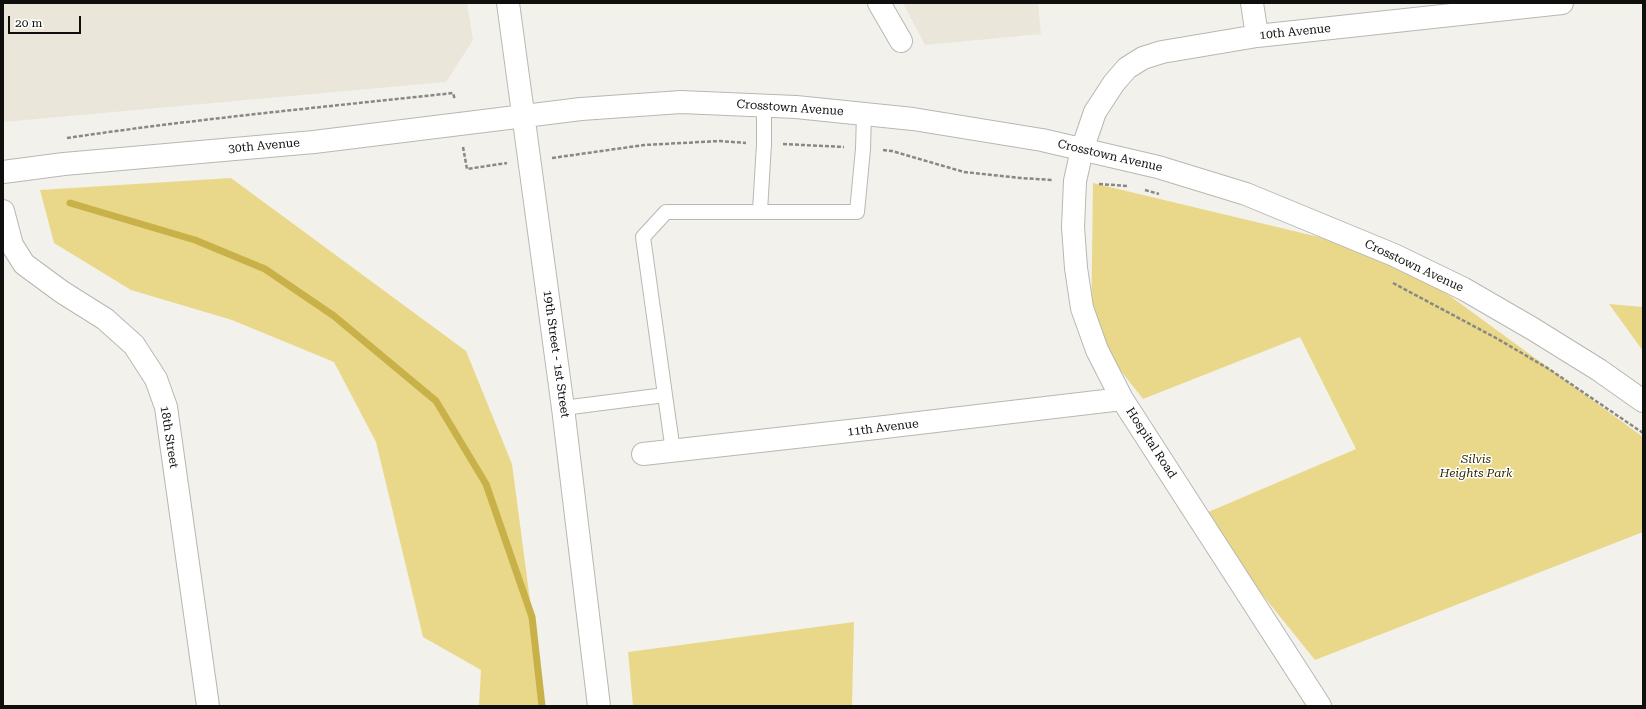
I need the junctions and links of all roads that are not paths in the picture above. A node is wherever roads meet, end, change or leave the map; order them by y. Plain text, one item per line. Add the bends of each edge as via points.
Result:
1 (508, 3) edge
2 (879, 3) edge
3 (1252, 3) edge
4 (1562, 3) edge
5 (1257, 36) junction
6 (901, 42) dead end
7 (764, 105) junction
8 (864, 114) junction
9 (524, 116) junction
10 (1082, 150) junction
11 (3, 172) edge
12 (3, 211) edge
13 (760, 211) junction
14 (665, 395) junction
15 (1122, 399) junction
16 (1643, 401) edge
17 (563, 408) junction
18 (673, 451) junction
19 (643, 454) dead end
20 (208, 706) edge
21 (599, 706) edge
22 (1320, 706) edge

1 - 9 street, 19th Street - 1st Street
2 - 6 street
3 - 5 street
4 - 5 street, 10th Avenue
5 - 10 street, 10th Avenue via 1162,52 1143,58 1127,68 1095,112
7 - 8 street, Crosstown Avenue
7 - 9 street, Crosstown Avenue via 681,102
7 - 13 lane
8 - 10 street, Crosstown Avenue via 913,118 1042,140
8 - 13 lane via 857,212
9 - 11 street, 30th Avenue via 314,142 64,164
9 - 17 street, 19th Street - 1st Street
10 - 15 street, Hospital Road via 1075,181 1073,227 1082,308 1097,350
10 - 16 street, Crosstown Avenue via 1158,166 1246,194 1394,255 1464,289 1533,329
12 - 20 street, 18th Street via 12,245 24,264 105,319 134,345 156,379 166,407
13 - 14 lane via 666,212 643,237
14 - 17 lane
14 - 18 lane
15 - 18 street, 11th Avenue
15 - 22 street, Hospital Road
17 - 21 street, 19th Street - 1st Street
18 - 19 street, 11th Avenue

